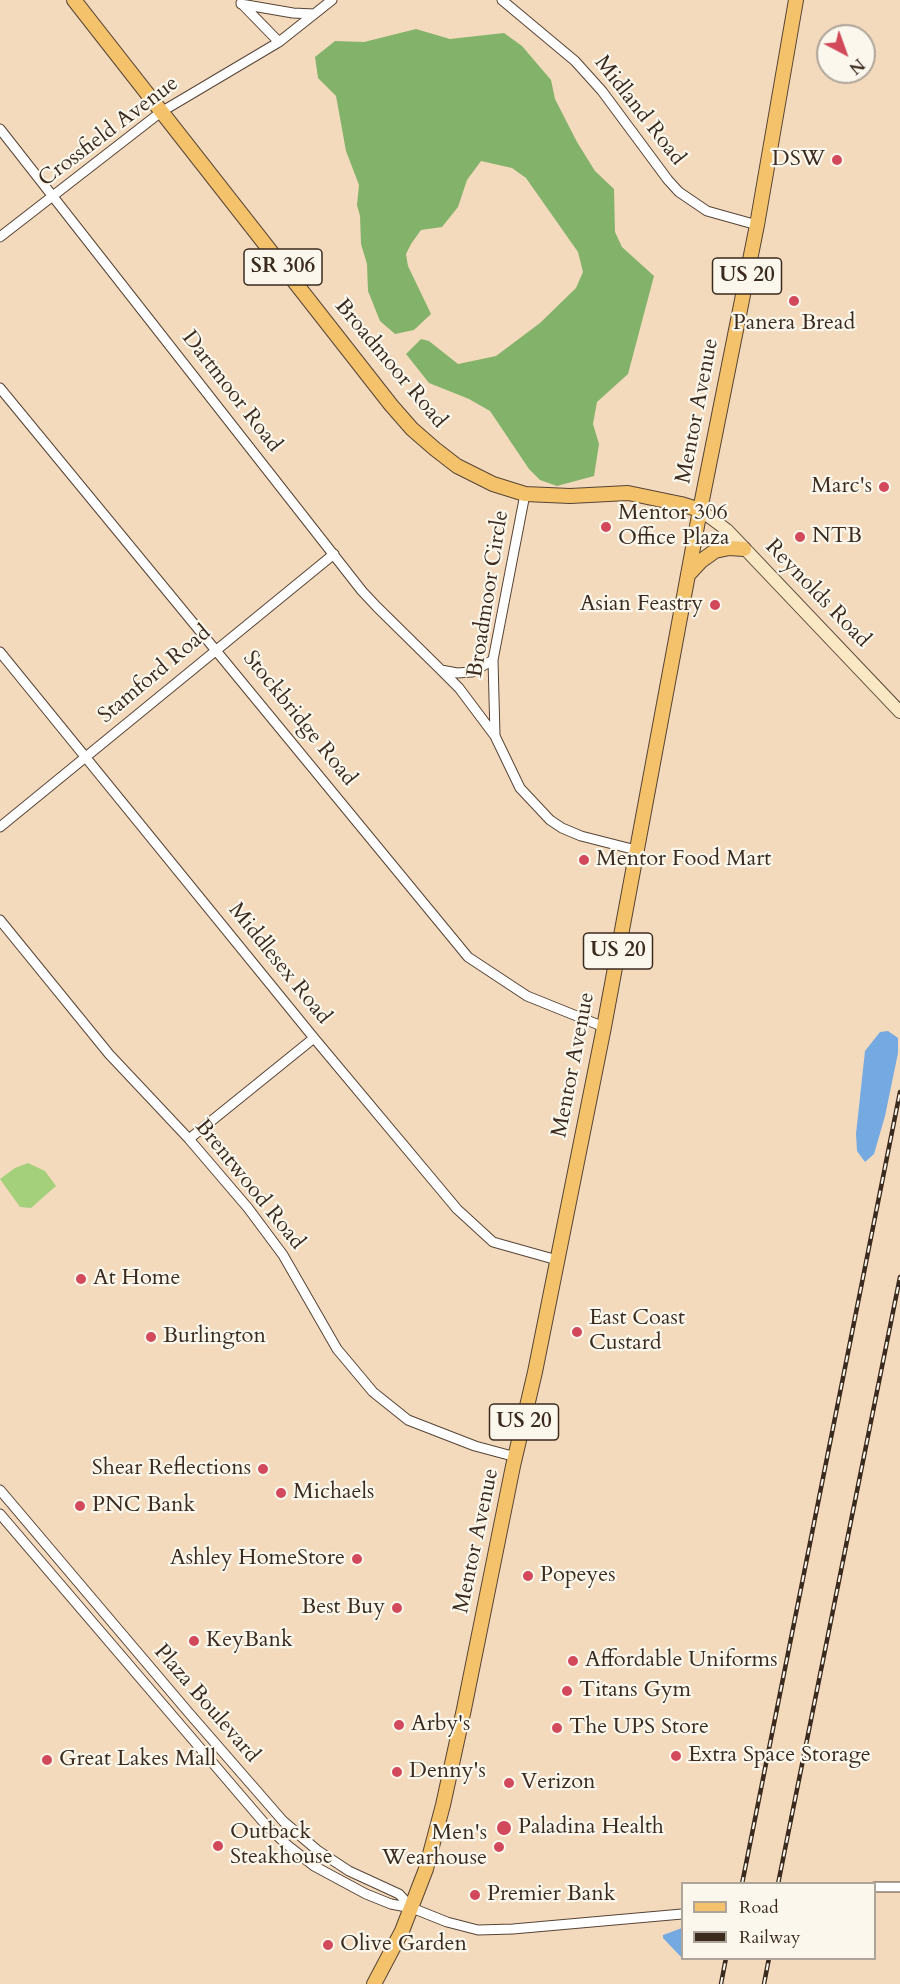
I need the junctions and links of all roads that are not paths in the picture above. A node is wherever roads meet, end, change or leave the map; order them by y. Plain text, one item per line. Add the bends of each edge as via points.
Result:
1 (74, 0) edge
2 (332, 0) edge
3 (502, 0) edge
4 (796, 0) edge
5 (240, 2) edge
6 (314, 14) junction
7 (279, 42) junction
8 (161, 112) junction
9 (0, 129) edge
10 (53, 197) junction
11 (756, 225) junction
12 (0, 237) edge
13 (0, 387) edge
14 (525, 494) junction
15 (700, 510) junction
16 (744, 549) junction
17 (334, 554) junction
18 (688, 575) junction
19 (217, 649) junction
20 (0, 652) edge
21 (493, 660) junction
22 (441, 670) junction
23 (900, 712) edge
24 (495, 736) junction
25 (86, 757) junction
26 (0, 827) edge
27 (636, 850) junction
28 (0, 920) edge
29 (604, 1027) junction
30 (314, 1038) junction
31 (189, 1139) junction
32 (556, 1260) junction
33 (516, 1457) junction
34 (0, 1490) edge
35 (0, 1514) edge
36 (876, 1887) edge
37 (900, 1887) edge
38 (412, 1908) junction
39 (681, 1914) edge
40 (374, 1984) edge

1 - 8 main road, Broadmoor Road / SR 306
2 - 6 street, Crossfield Avenue
3 - 11 street, Midland Road via 576,61 679,192 707,211
4 - 11 main road, Mentor Avenue / US 20
5 - 6 street
5 - 7 street
6 - 7 street, Crossfield Avenue
7 - 8 street, Crossfield Avenue
8 - 10 street, Crossfield Avenue
8 - 14 main road, Broadmoor Road / SR 306 via 412,429 457,466
9 - 10 street, Dartmoor Road
10 - 12 street, Crossfield Avenue
10 - 17 street, Dartmoor Road
11 - 15 main road, Mentor Avenue / US 20
13 - 19 street, Stockbridge Road
14 - 15 main road, Broadmoor Road / SR 306 via 628,493
14 - 21 street, Broadmoor Circle
15 - 16 main road, Reynolds Road / SR 306
15 - 18 main road, Mentor Avenue / US 20
16 - 18 main road via 715,551
16 - 23 main road, Reynolds Road / SR 306
17 - 19 street, Stamford Road
17 - 22 street, Dartmoor Road via 377,607
18 - 27 main road, Mentor Avenue / US 20
19 - 25 street, Stamford Road
19 - 29 street, Stockbridge Road via 468,957 527,996
20 - 25 street, Middlesex Road
21 - 22 street via 472,672
21 - 24 street, Broadmoor Circle
22 - 24 street, Dartmoor Road
24 - 27 street, Dartmoor Road via 520,788 550,820 581,836
25 - 26 street, Stamford Road
25 - 30 street, Middlesex Road
27 - 29 main road, Mentor Avenue / US 20
28 - 31 street, Brentwood Road via 109,1054
29 - 32 main road, Mentor Avenue / US 20
30 - 31 street
30 - 32 street, Middlesex Road via 457,1209 486,1236 493,1242
31 - 33 street, Brentwood Road via 283,1255 337,1349 373,1392 408,1420
32 - 33 main road, Mentor Avenue / US 20
33 - 38 main road, Mentor Avenue / US 20 via 445,1795
34 - 38 street, Plaza Boulevard via 283,1821 317,1850 349,1871 399,1894
35 - 38 street, Plaza Boulevard via 272,1831 306,1861 332,1877 374,1898
36 - 37 street
38 - 39 street, Plaza Boulevard via 478,1930
38 - 40 main road, Mentor Avenue / US 20

